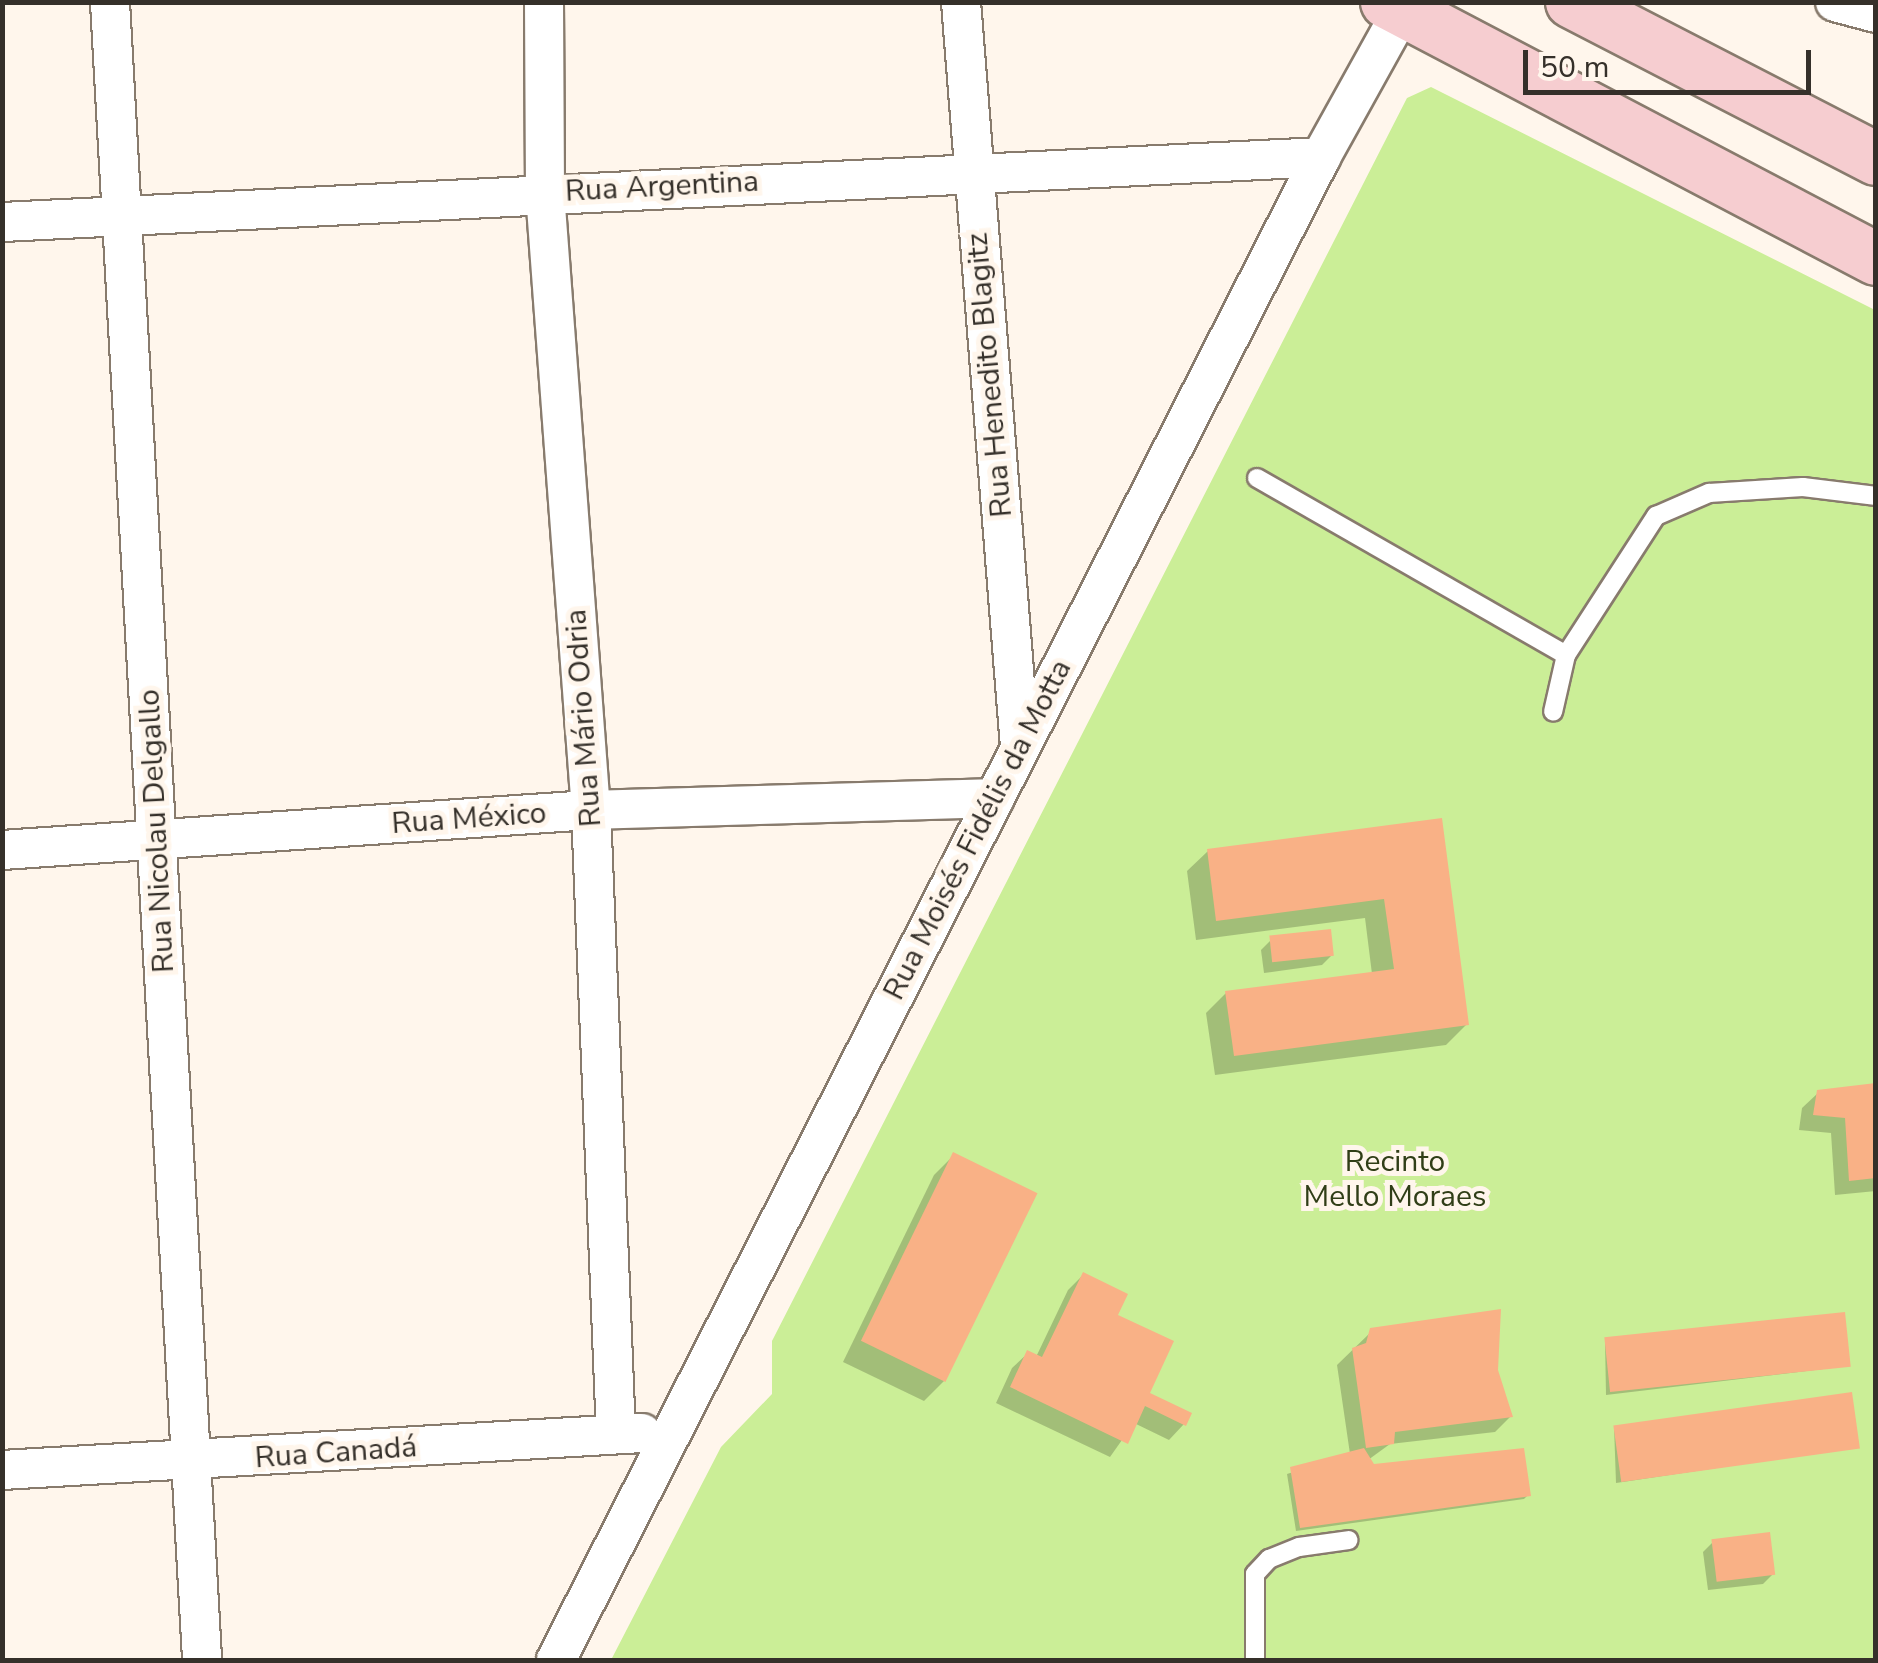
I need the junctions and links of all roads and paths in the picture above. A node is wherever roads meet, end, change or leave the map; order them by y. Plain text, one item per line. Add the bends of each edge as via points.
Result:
1 (110, 2) edge
2 (544, 2) edge
3 (961, 2) edge
4 (1572, 2) edge
5 (1836, 2) edge
6 (1399, 5) edge
7 (1876, 13) edge
8 (1321, 157) junction
9 (1876, 159) edge
10 (973, 172) junction
11 (545, 193) junction
12 (122, 214) junction
13 (2, 222) edge
14 (1876, 259) edge
15 (1256, 478) dead end
16 (1876, 496) edge
17 (1566, 655) junction
18 (1554, 712) dead end
19 (1020, 746) junction
20 (995, 798) junction
21 (591, 810) junction
22 (158, 841) junction
23 (2, 850) edge
24 (670, 1432) junction
25 (616, 1434) junction
26 (188, 1462) junction
27 (2, 1470) edge
28 (1349, 1540) dead end
29 (202, 1660) edge
30 (556, 1660) edge
31 (1255, 1660) edge

1 - 12 street, Rua Nicolau Delgallo
2 - 11 street, Rua Mário Odria
3 - 10 street, Rua Henedito Blagitz
4 - 9 main road
5 - 7 street
6 - 8 street, Rua Moisés Fidélis da Motta
6 - 14 main road
8 - 10 street, Rua Argentina
8 - 19 street, Rua Moisés Fidélis da Motta
10 - 11 street, Rua Argentina
10 - 19 street, Rua Henedito Blagitz
11 - 12 street, Rua Argentina
11 - 21 street, Rua Mário Odria
12 - 13 street, Rua Argentina
12 - 22 street, Rua Nicolau Delgallo
15 - 17 lane
16 - 17 lane via 1803,487 1709,493 1656,516
17 - 18 lane
19 - 20 street, Rua Moisés Fidélis da Motta
20 - 21 street, Rua México
20 - 24 street, Rua Moisés Fidélis da Motta
21 - 22 street, Rua México
21 - 25 street, Rua Mário Odria
22 - 23 street, Rua México
22 - 26 street, Rua Nicolau Delgallo
24 - 25 street, Rua Canadá
24 - 30 street, Rua Moisés Fidélis da Motta
25 - 26 street, Rua Canadá
26 - 27 street, Rua Canadá
26 - 29 street, Rua Nicolau Delgallo
28 - 31 lane via 1299,1547 1269,1559 1255,1574

